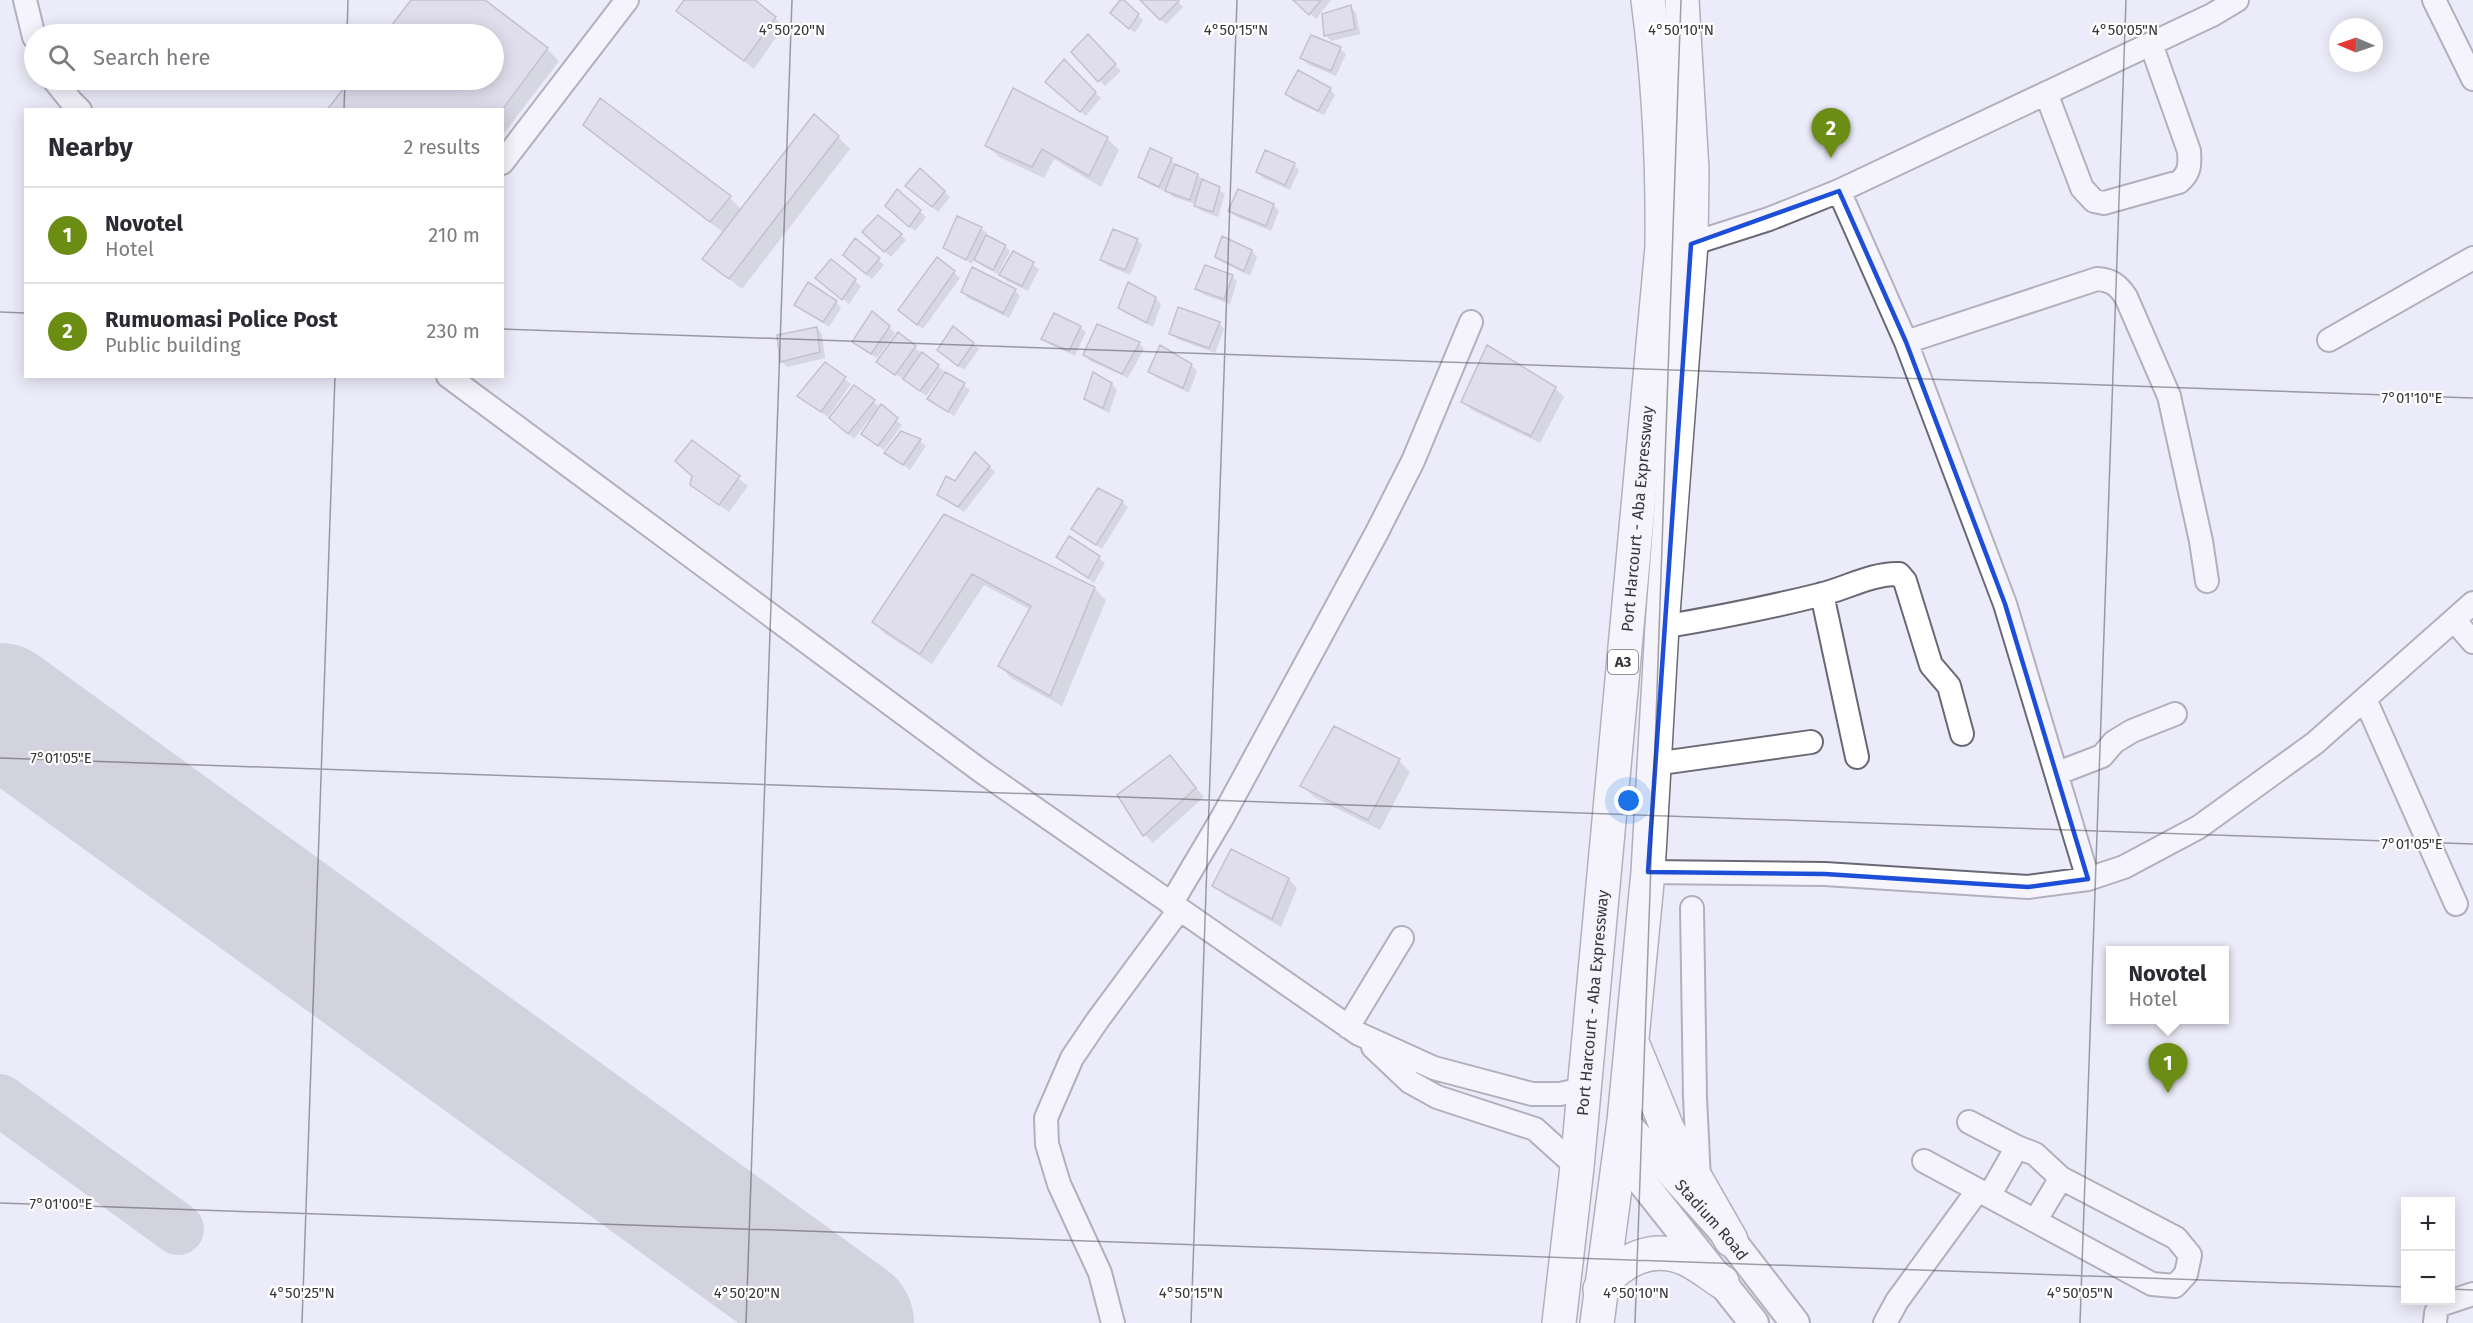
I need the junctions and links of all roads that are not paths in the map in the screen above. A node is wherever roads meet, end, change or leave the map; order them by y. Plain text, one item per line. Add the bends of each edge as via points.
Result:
1 (25, 0) edge
2 (627, 0) edge
3 (1648, 0) edge
4 (1682, 0) edge
5 (2237, 0) edge
6 (2434, 0) edge
7 (2212, 7) edge
8 (31, 24) edge
9 (2151, 44) junction
10 (2473, 79) edge
11 (63, 90) edge
12 (2046, 93) junction
13 (78, 108) edge
14 (504, 161) edge
15 (1839, 191) junction
16 (1691, 244) junction
17 (2473, 258) edge
18 (1471, 322) dead end
19 (2330, 340) dead end
20 (1906, 342) junction
21 (451, 378) edge
22 (2207, 581) dead end
23 (1822, 594) junction
24 (2473, 603) edge
25 (2454, 620) junction
26 (1662, 627) junction
27 (2473, 642) edge
28 (2365, 699) junction
29 (2175, 714) dead end
30 (1962, 734) dead end
31 (1811, 742) dead end
32 (1857, 757) dead end
33 (1654, 764) junction
34 (2058, 773) junction
35 (1648, 872) junction
36 (2088, 879) junction
37 (2456, 904) dead end
38 (1175, 907) junction
39 (1692, 908) dead end
40 (1402, 938) dead end
41 (1354, 1030) junction
42 (1631, 1039) junction
43 (1583, 1089) junction
44 (1624, 1121) junction
45 (1969, 1122) dead end
46 (2017, 1147) junction
47 (1619, 1153) junction
48 (1924, 1161) dead end
49 (1577, 1167) junction
50 (2061, 1178) junction
51 (1699, 1184) junction
52 (1984, 1193) junction
53 (2035, 1221) junction
54 (1731, 1240) junction
55 (1722, 1282) junction
56 (1600, 1289) junction
57 (2473, 1294) edge
58 (1113, 1323) edge
59 (1559, 1323) edge
60 (1597, 1323) edge
61 (1754, 1323) edge
62 (1795, 1323) edge
63 (1885, 1323) edge
64 (2435, 1323) edge

1 - 8 street
2 - 14 street
3 - 43 highway, Port Harcourt - Aba Expressway / A3 via 1660,99 1662,247
4 - 16 highway, Port Harcourt - Aba Expressway / A3 via 1692,170
5 - 7 street
6 - 10 street
7 - 9 street
9 - 12 street
9 - 12 street via 2189,151 2191,166 2180,183 2103,203 2094,201 2082,188
11 - 13 street
12 - 15 street
15 - 16 street via 1770,219
15 - 20 street
16 - 26 highway, Port Harcourt - Aba Expressway / A3
17 - 19 street
18 - 38 street via 1413,461
20 - 22 street via 2097,279 2119,286 2169,396
20 - 34 street via 2005,604
21 - 38 street via 826,658
23 - 26 street
23 - 30 street via 1899,574 1905,581 1930,665 1949,686
23 - 32 street
24 - 25 street
25 - 27 street
25 - 28 street
26 - 33 highway, Port Harcourt - Aba Expressway / A3
28 - 36 street via 2315,743 2199,828 2124,867
28 - 37 street
29 - 34 street via 2132,731 2114,742 2102,756
31 - 33 street
33 - 35 highway, Port Harcourt - Aba Expressway / A3
34 - 36 street
35 - 36 street via 1825,874 2028,887
35 - 42 highway, Port Harcourt - Aba Expressway / A3
38 - 41 street
38 - 58 street via 1072,1058 1046,1118 1047,1144 1059,1184 1100,1273
39 - 51 street
40 - 41 street
41 - 43 street via 1434,1068 1532,1094
41 - 49 street via 1410,1082 1437,1097 1535,1129
42 - 44 highway, Port Harcourt - Aba Expressway / A3
42 - 51 highway via 1668,1130
43 - 49 highway, Port Harcourt - Aba Expressway / A3
44 - 47 highway, Port Harcourt - Aba Expressway / A3
44 - 54 main road, Stadium Road
45 - 46 street
46 - 50 street via 2035,1154
46 - 52 street
47 - 55 main road, Stadium Road
47 - 56 highway, Port Harcourt - Aba Expressway / A3
48 - 52 street
49 - 59 highway, Port Harcourt - Aba Expressway / A3
50 - 53 street
50 - 53 street via 2176,1238 2190,1255 2186,1274 2175,1286 2152,1284
51 - 54 highway
52 - 53 street
52 - 63 street
54 - 62 main road, Stadium Road
55 - 56 highway via 1687,1259 1655,1252 1622,1266
55 - 61 main road, Stadium Road
56 - 60 highway, Port Harcourt - Aba Expressway / A3
57 - 64 street via 2440,1305

